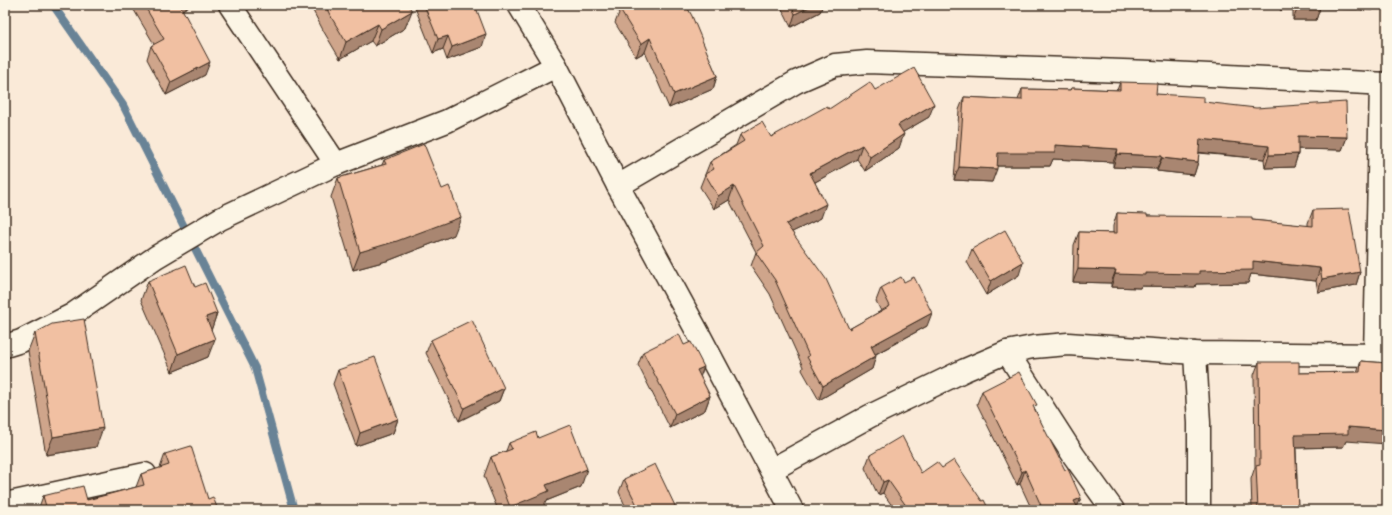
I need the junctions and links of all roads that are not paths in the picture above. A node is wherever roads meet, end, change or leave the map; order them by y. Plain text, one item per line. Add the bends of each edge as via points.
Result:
1 (230, 5) edge
2 (519, 5) edge
3 (556, 66) junction
4 (1384, 84) edge
5 (336, 164) junction
6 (618, 186) junction
7 (5, 346) edge
8 (1007, 352) junction
9 (1195, 352) junction
10 (1381, 355) edge
11 (771, 470) junction
12 (145, 474) edge
13 (5, 504) edge
14 (792, 510) edge
15 (1113, 510) edge
16 (1199, 510) edge

1 - 5 street
2 - 3 street
3 - 5 street via 447,121
3 - 6 street
4 - 6 street via 907,63 867,62 835,65 796,82
4 - 10 street
5 - 7 street via 220,219 173,246 72,315
6 - 11 street
8 - 9 street via 1068,344
8 - 11 street via 870,416
8 - 15 street via 1074,456
9 - 10 street
9 - 16 street via 1199,423
11 - 14 street
12 - 13 street

